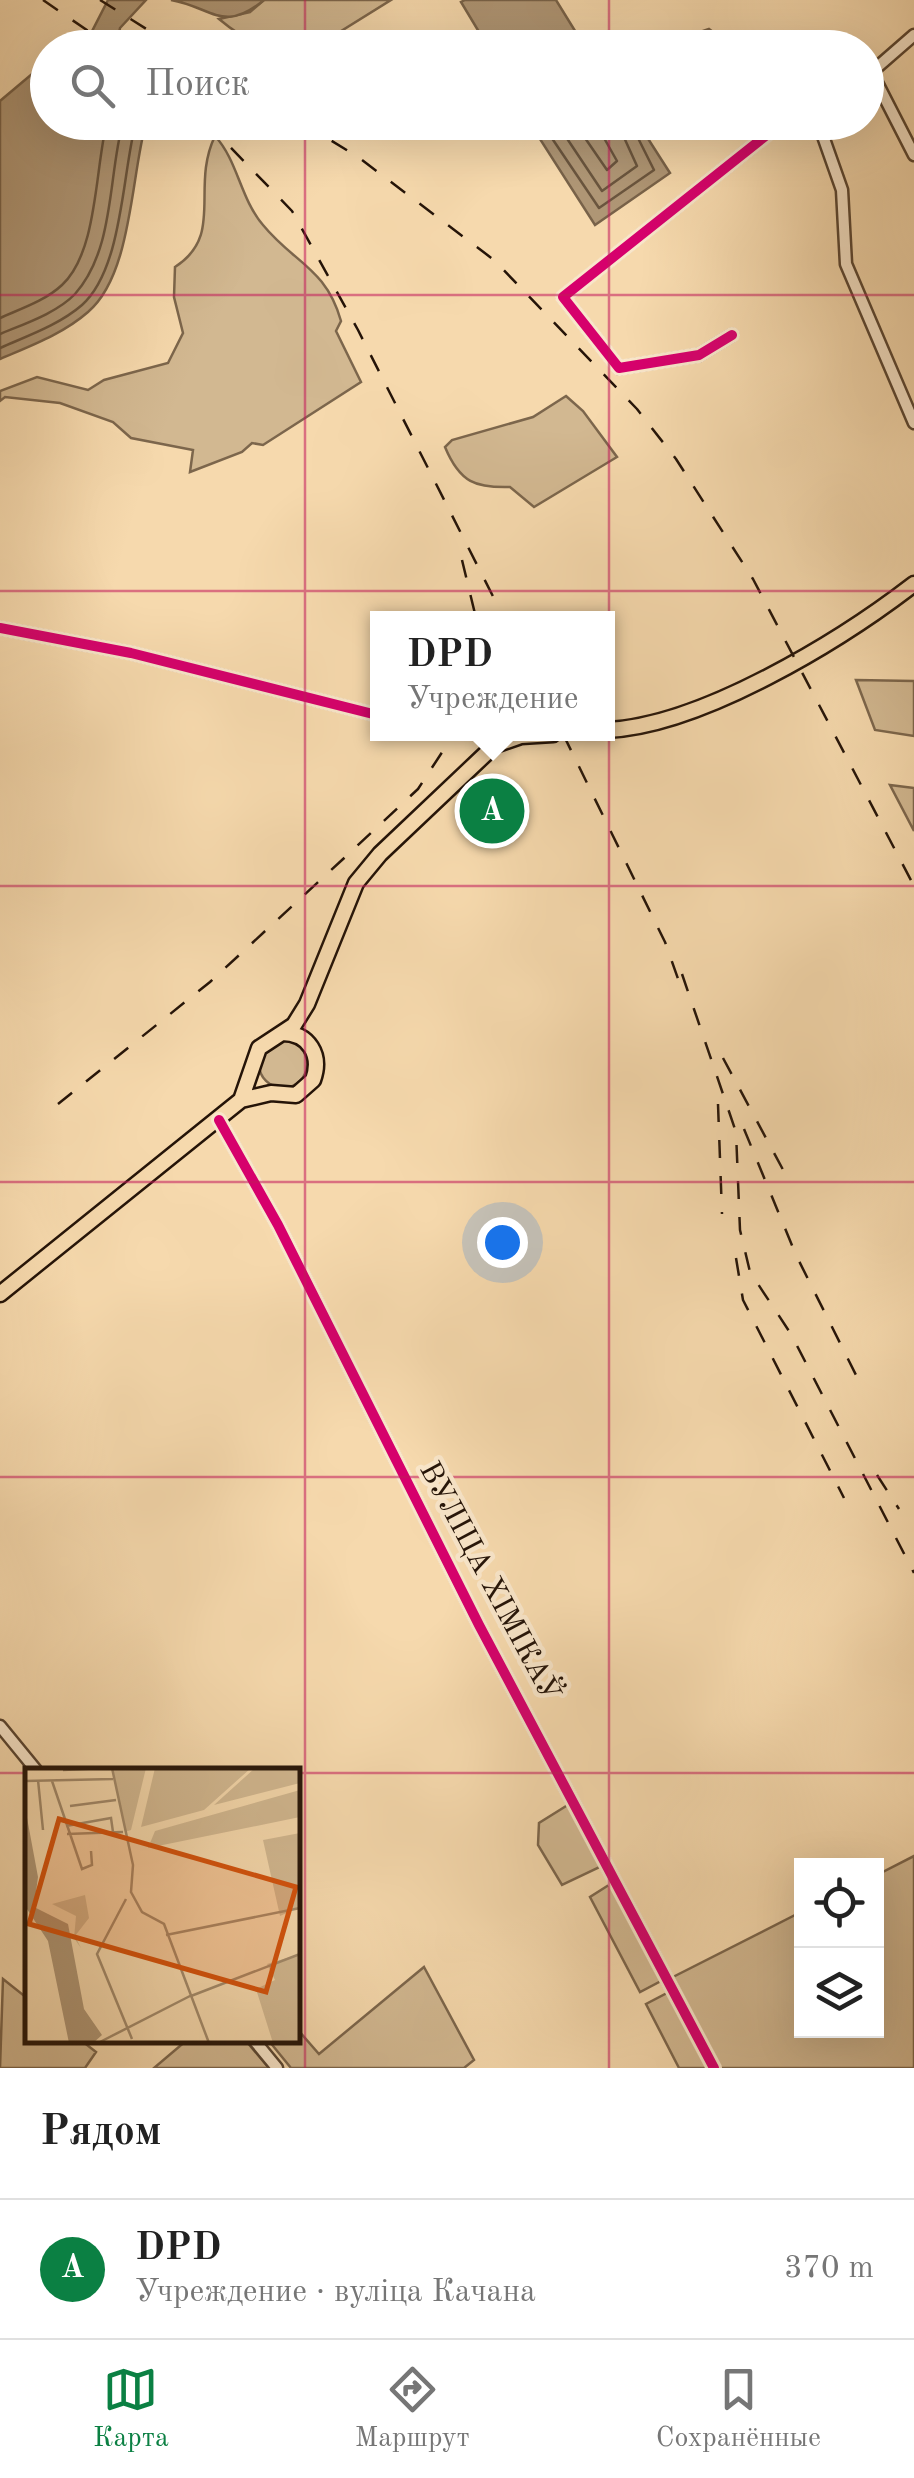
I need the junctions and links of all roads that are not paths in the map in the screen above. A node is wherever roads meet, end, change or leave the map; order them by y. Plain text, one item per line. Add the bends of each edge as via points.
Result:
1 (914, 35) edge
2 (884, 62) edge
3 (884, 102) edge
4 (760, 140) edge
5 (824, 140) edge
6 (914, 155) edge
7 (732, 335) dead end
8 (914, 422) edge
9 (914, 584) edge
10 (0, 628) edge
11 (370, 713) edge
12 (615, 729) edge
13 (507, 741) edge
14 (308, 1004) junction
15 (276, 1035) junction
16 (304, 1038) junction
17 (255, 1069) junction
18 (272, 1092) junction
19 (241, 1100) junction
20 (219, 1120) junction
21 (0, 1294) edge
22 (0, 1726) edge
23 (34, 1768) edge
24 (256, 2043) edge
25 (277, 2068) edge
26 (714, 2068) edge

1 - 2 street
3 - 6 street
4 - 7 street via 564,297 620,368 700,355
5 - 8 street via 842,190 846,264
9 - 12 main road via 825,646 747,684 661,720
10 - 11 street via 131,653
13 - 14 main road via 356,883
14 - 15 main road via 294,1025
14 - 16 main road
15 - 16 main road
15 - 17 main road via 259,1048
16 - 18 main road via 317,1058 314,1080 296,1094
17 - 18 main road
17 - 19 main road
18 - 19 main road
19 - 20 main road
20 - 21 main road
20 - 26 street, ВУЛІЦА ХІМІКАЎ
22 - 23 street
24 - 25 street

